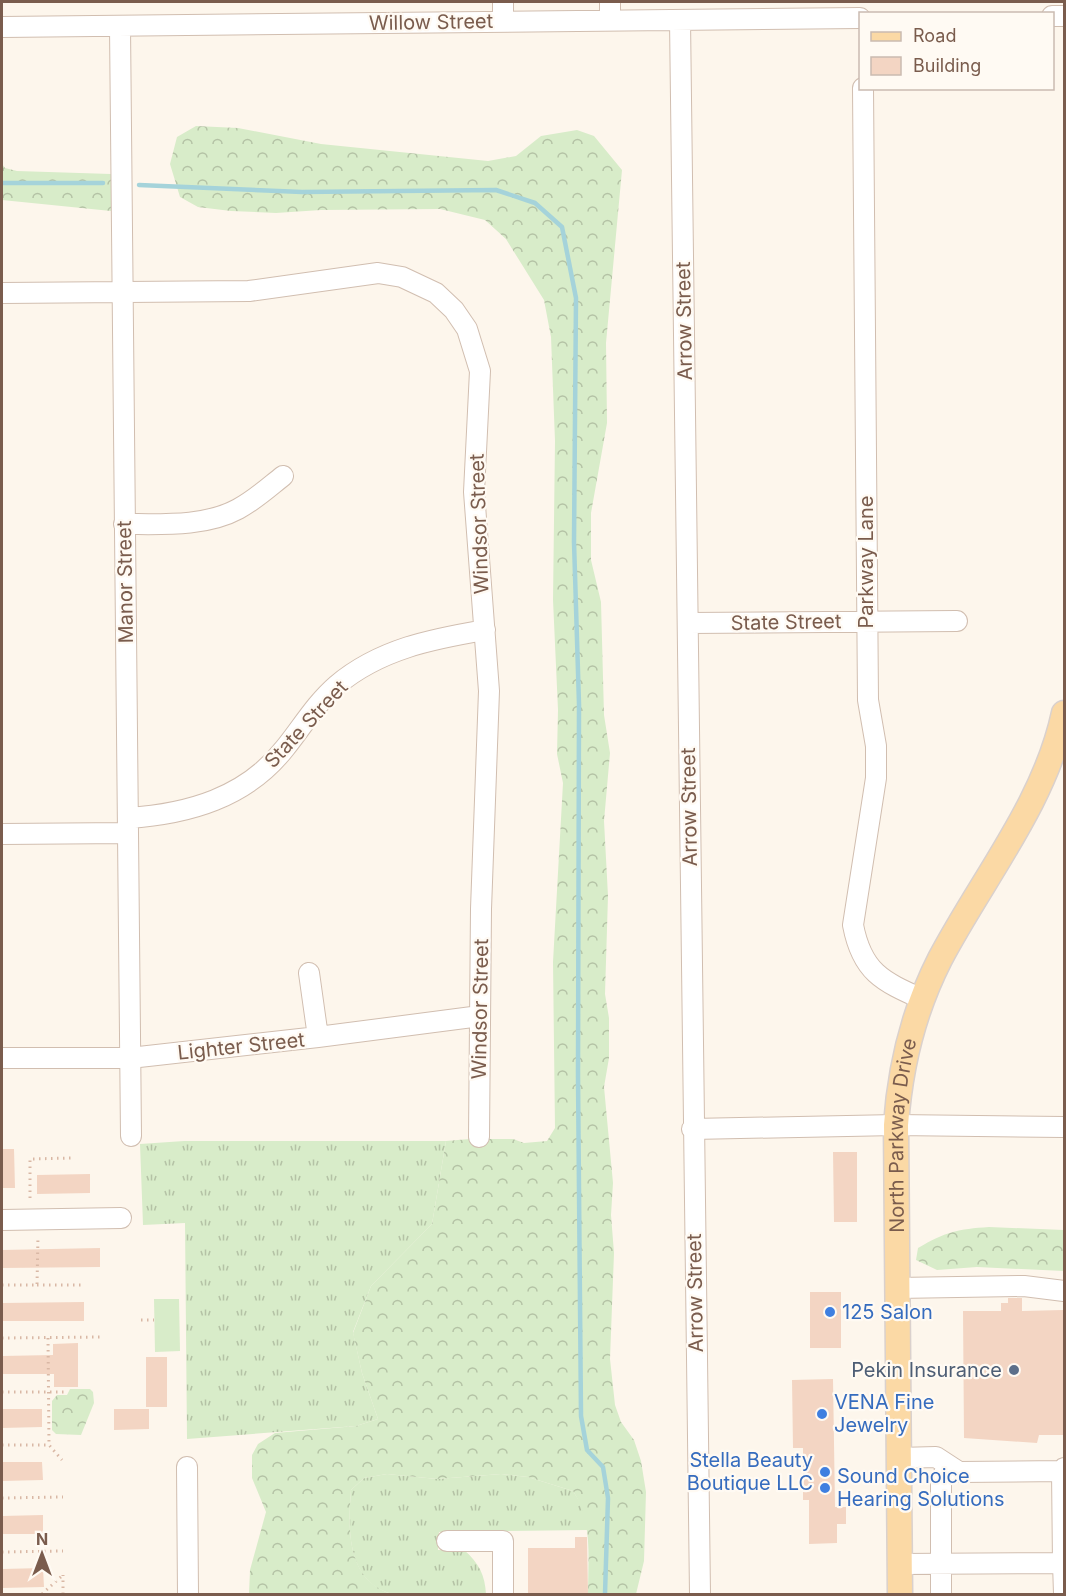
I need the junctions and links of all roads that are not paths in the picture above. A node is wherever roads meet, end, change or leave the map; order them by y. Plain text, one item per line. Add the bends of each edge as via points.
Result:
1 (503, 11) edge
2 (610, 11) edge
3 (859, 18) edge
4 (681, 20) junction
5 (2, 27) edge
6 (120, 27) junction
7 (863, 90) edge
8 (122, 292) junction
9 (2, 293) edge
10 (283, 476) dead end
11 (124, 524) junction
12 (867, 621) junction
13 (957, 621) dead end
14 (688, 623) junction
15 (485, 630) junction
16 (1065, 712) edge
17 (128, 826) junction
18 (2, 834) edge
19 (309, 973) dead end
20 (922, 999) junction
21 (480, 1016) junction
22 (318, 1038) junction
23 (2, 1058) edge
24 (130, 1058) junction
25 (896, 1125) junction
26 (1065, 1127) edge
27 (692, 1129) junction
28 (131, 1136) dead end
29 (479, 1137) dead end
30 (121, 1218) dead end
31 (2, 1220) edge
32 (897, 1288) junction
33 (1065, 1291) edge
34 (899, 1458) junction
35 (948, 1465) junction
36 (187, 1467) dead end
37 (1063, 1470) edge
38 (447, 1541) dead end
39 (1063, 1563) edge
40 (900, 1564) junction
41 (941, 1564) junction
42 (188, 1594) edge
43 (503, 1594) edge
44 (700, 1594) edge
45 (900, 1594) edge
46 (941, 1594) edge
47 (1064, 1594) edge

1 - 2 street, Willow Street
1 - 6 street, Willow Street
2 - 4 street, Willow Street
3 - 4 street, Willow Street
4 - 14 street, Arrow Street
5 - 6 street, Willow Street
6 - 8 street, Manor Street
7 - 12 street, Parkway Lane
8 - 9 street, Windsor Street
8 - 11 street, Manor Street
8 - 15 street, Windsor Street via 249,291 378,273 414,282 445,300 467,329 480,370 474,492
10 - 11 street via 230,513 191,522
11 - 17 street, Manor Street
12 - 13 street, State Street
12 - 14 street, State Street
12 - 20 street, Parkway Lane via 867,699 877,767 853,925 856,944 874,973
14 - 27 street, Arrow Street
15 - 17 street, State Street via 412,644 350,676 327,696 274,760 231,794
15 - 21 street, Windsor Street via 489,691
16 - 20 main road, North Parkway Drive via 1044,775
17 - 18 street, State Street
17 - 24 street, Manor Street
19 - 22 street
20 - 25 main road, North Parkway Drive via 903,1064
21 - 22 street, Lighter Street
21 - 29 street, Windsor Street
22 - 24 street, Lighter Street
23 - 24 street, Lighter Street
24 - 28 street, Manor Street
25 - 26 street
25 - 27 street
25 - 32 main road, North Parkway Drive
27 - 44 street, Arrow Street
30 - 31 street
32 - 33 street via 1024,1286
32 - 34 main road, North Parkway Drive
34 - 35 street via 936,1457
34 - 40 main road, North Parkway Drive
35 - 37 street via 959,1472
35 - 41 street via 941,1480
36 - 42 street
37 - 39 street
38 - 43 street via 503,1541
39 - 41 street
39 - 47 street
40 - 41 street
40 - 45 main road, North Parkway Drive
41 - 46 street

